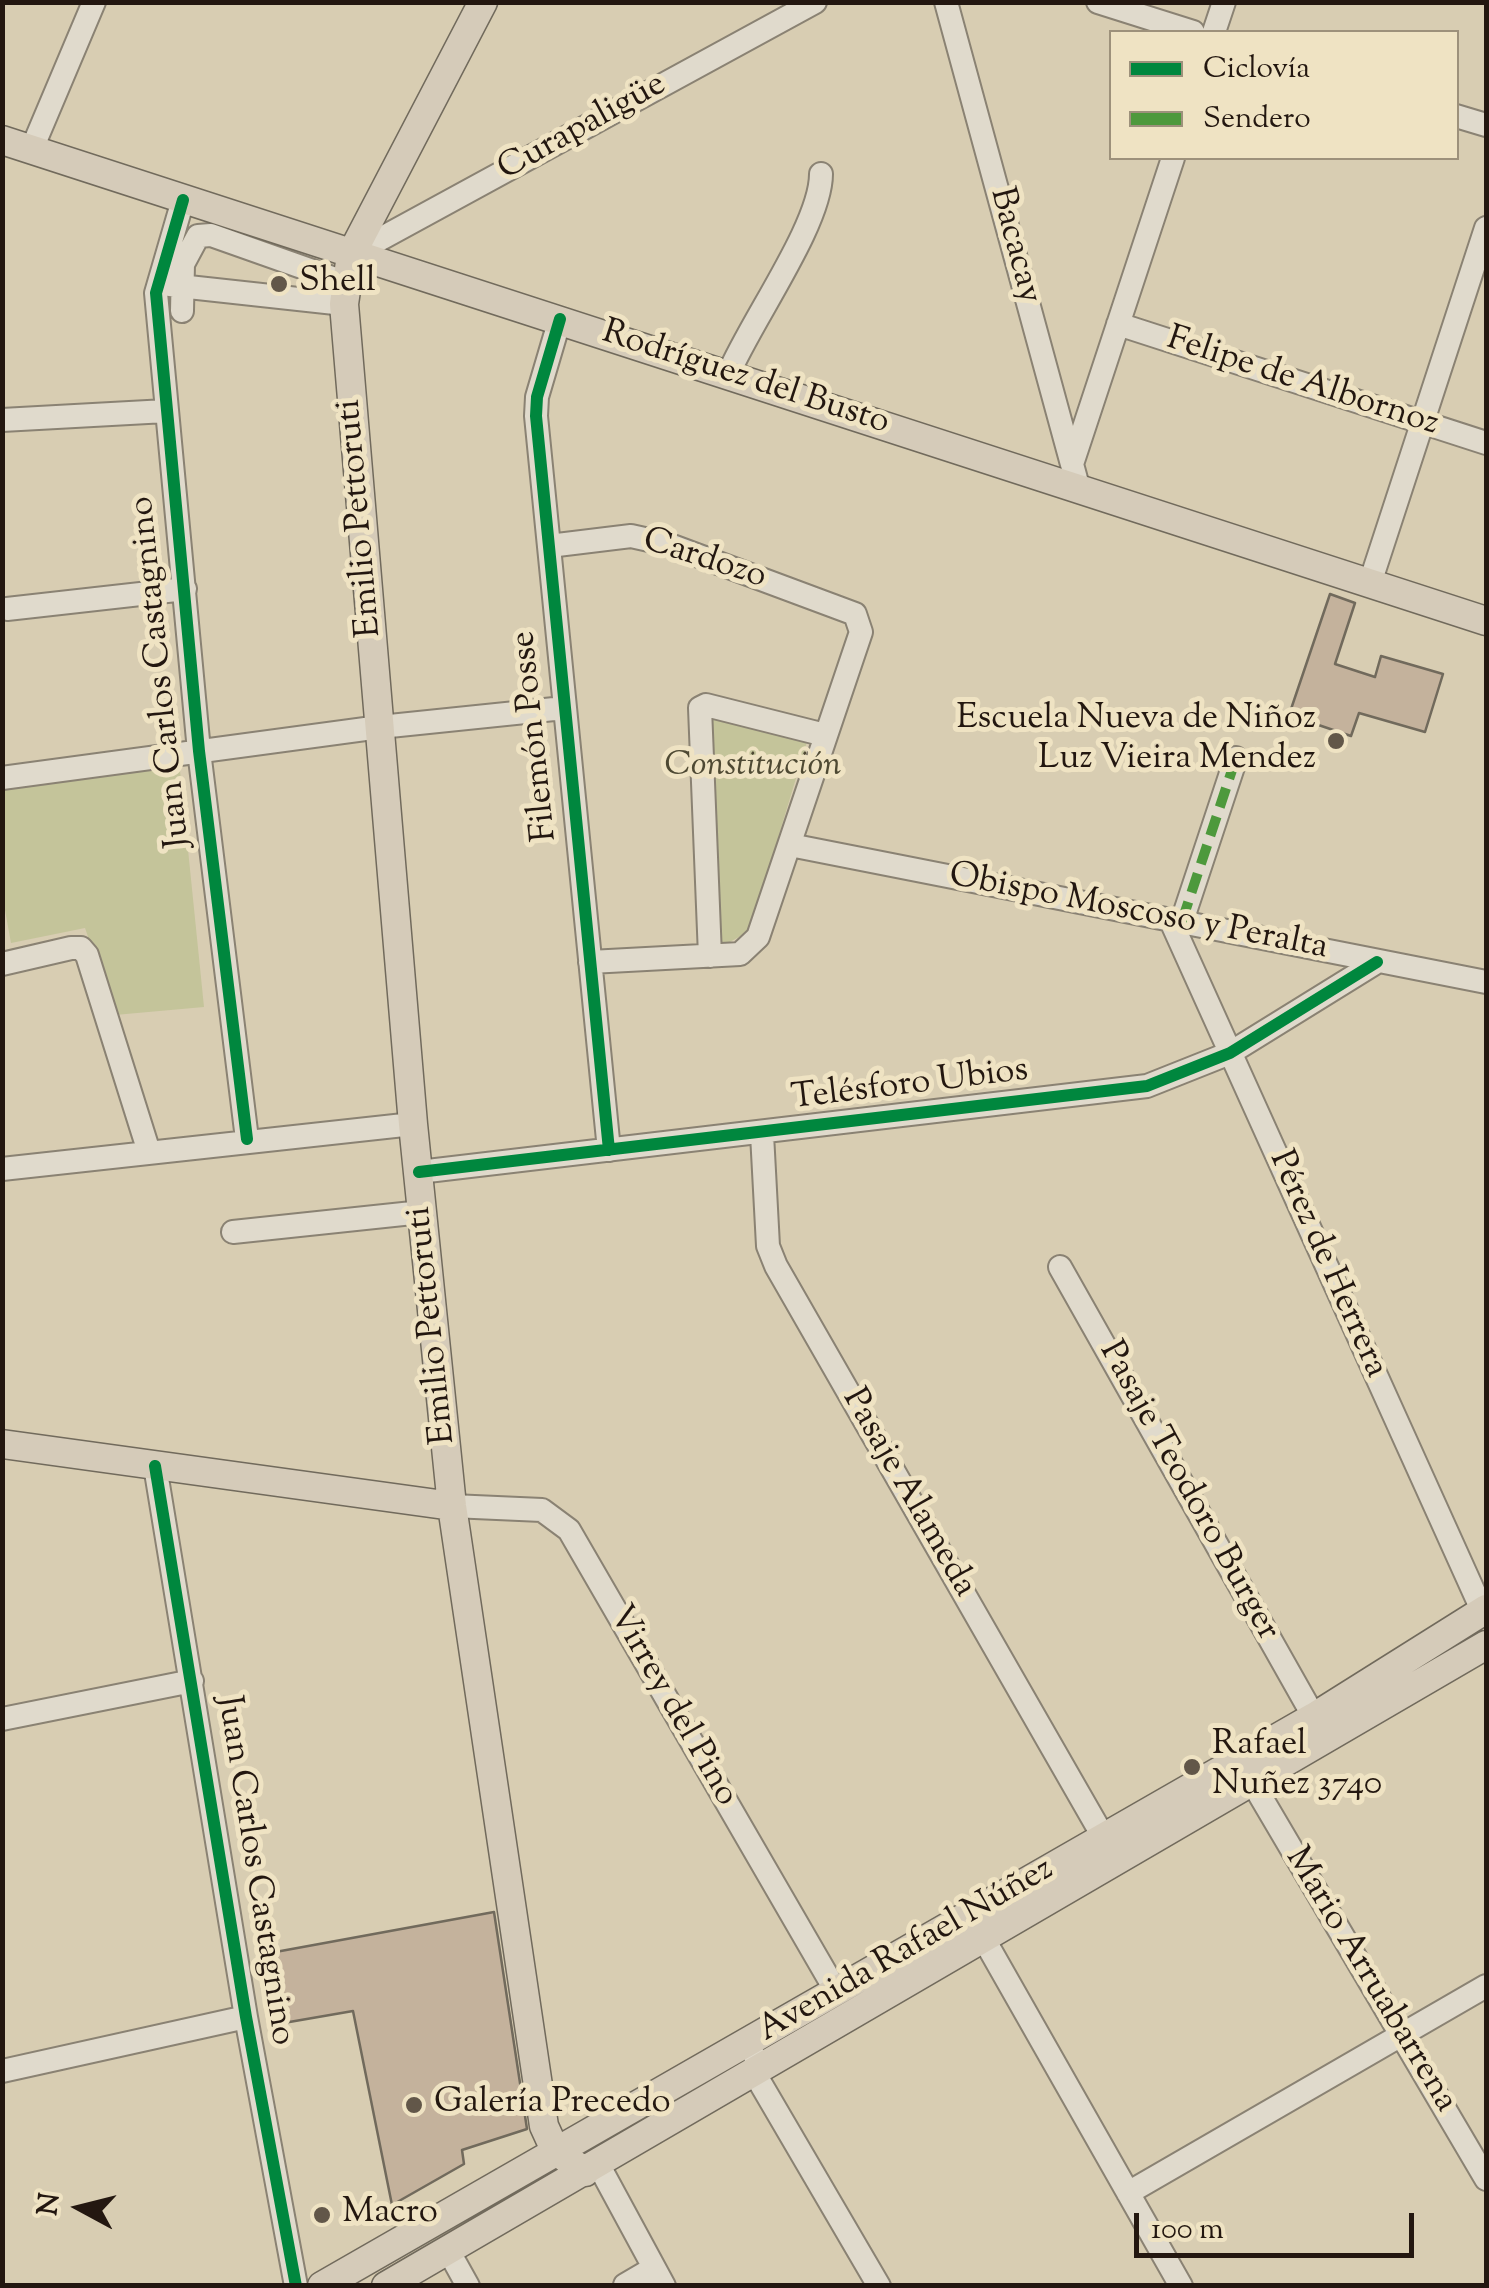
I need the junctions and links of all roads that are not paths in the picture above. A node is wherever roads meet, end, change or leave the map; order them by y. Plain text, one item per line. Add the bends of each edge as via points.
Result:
1 (94, 2) edge
2 (482, 2) edge
3 (814, 2) edge
4 (946, 2) edge
5 (1098, 2) edge
6 (1224, 2) edge
7 (1187, 30) edge
8 (1215, 30) edge
9 (1459, 117) edge
10 (1486, 126) edge
11 (2, 140) edge
12 (31, 150) junction
13 (1172, 160) edge
14 (822, 174) dead end
15 (182, 200) junction
16 (1486, 228) edge
17 (288, 247) junction
18 (346, 280) junction
19 (156, 284) junction
20 (181, 286) junction
21 (281, 297) junction
22 (182, 311) dead end
23 (560, 319) junction
24 (1118, 324) junction
25 (728, 374) junction
26 (166, 411) junction
27 (2, 420) edge
28 (1422, 422) junction
29 (1486, 443) edge
30 (1076, 477) junction
31 (549, 546) junction
32 (1370, 583) junction
33 (185, 589) junction
34 (7, 609) dead end
35 (1486, 621) edge
36 (564, 708) junction
37 (380, 727) junction
38 (825, 735) junction
39 (199, 751) junction
40 (1236, 758) dead end
41 (2, 778) edge
42 (790, 845) junction
43 (1176, 919) junction
44 (710, 956) junction
45 (590, 962) junction
46 (1378, 962) junction
47 (2, 964) edge
48 (1486, 982) edge
49 (1230, 1053) junction
50 (414, 1124) junction
51 (762, 1134) junction
52 (248, 1139) junction
53 (609, 1150) junction
54 (150, 1152) junction
55 (2, 1169) edge
56 (418, 1172) junction
57 (422, 1212) junction
58 (233, 1232) dead end
59 (1060, 1266) dead end
60 (2, 1444) edge
61 (155, 1466) junction
62 (452, 1506) junction
63 (1484, 1610) edge
64 (1486, 1646) edge
65 (192, 1681) junction
66 (1314, 1717) junction
67 (2, 1719) edge
68 (1252, 1782) junction
69 (1104, 1838) junction
70 (985, 1941) junction
71 (1486, 1986) edge
72 (836, 1991) junction
73 (246, 2017) junction
74 (763, 2036) junction
75 (1401, 2036) junction
76 (2, 2072) edge
77 (755, 2074) junction
78 (555, 2150) junction
79 (592, 2168) junction
80 (1486, 2179) edge
81 (1128, 2193) junction
82 (448, 2250) junction
83 (659, 2277) edge
84 (626, 2285) edge
85 (296, 2286) edge
86 (322, 2286) edge
87 (386, 2286) edge
88 (468, 2286) edge
89 (879, 2286) edge
90 (1181, 2286) edge

1 - 12 street
2 - 18 main road
3 - 18 street, Curapaligüe
4 - 30 street, Bacacay
5 - 7 street
6 - 8 street
9 - 10 street
11 - 12 main road, Rodríguez del Busto
12 - 15 main road, Rodríguez del Busto
13 - 24 street
14 - 25 street via 816,209
15 - 17 main road, Rodríguez del Busto
15 - 19 street, Juan Carlos Castagnino
16 - 28 street
17 - 18 main road, Rodríguez del Busto
17 - 20 street via 198,236 182,264
17 - 21 street
18 - 21 street
18 - 23 main road, Rodríguez del Busto
18 - 37 main road, Emilio Pettoruti
19 - 20 street
19 - 26 street, Juan Carlos Castagnino
20 - 21 street
20 - 22 street
23 - 25 main road, Rodríguez del Busto
23 - 31 street, Filemón Posse via 536,397
24 - 28 street, Felipe de Albornoz
24 - 30 street
25 - 30 main road, Rodríguez del Busto
26 - 27 street
26 - 33 street, Juan Carlos Castagnino
28 - 29 street, Felipe de Albornoz
28 - 32 street
30 - 32 main road, Rodríguez del Busto
31 - 36 street, Filemón Posse
31 - 38 street, Cardozo via 631,536 855,614 861,632
32 - 35 main road, Rodríguez del Busto
33 - 34 street
33 - 39 street, Juan Carlos Castagnino
36 - 37 street
36 - 45 street, Filemón Posse
37 - 39 street
37 - 50 main road, Emilio Pettoruti
38 - 42 street
38 - 44 street via 706,704 700,708
39 - 41 street
39 - 52 street, Juan Carlos Castagnino
40 - 43 street
42 - 43 street, Obispo Moscoso y Peralta
42 - 44 street via 758,937 740,954
43 - 46 street, Obispo Moscoso y Peralta
43 - 49 street, Pérez de Herrera
44 - 45 street
45 - 53 street, Filemón Posse
46 - 48 street, Obispo Moscoso y Peralta
46 - 49 street, Telésforo Ubios
47 - 54 street via 81,948
49 - 51 street, Telésforo Ubios via 1181,1076 1109,1093
49 - 63 street, Pérez de Herrera
50 - 52 street
50 - 56 main road, Emilio Pettoruti
51 - 53 street, Telésforo Ubios
51 - 69 street, Pasaje Alameda via 767,1233 776,1266
52 - 54 street
53 - 56 street, Telésforo Ubios
54 - 55 street
56 - 57 main road, Emilio Pettoruti
57 - 58 street
57 - 62 main road, Emilio Pettoruti
59 - 66 street, Pasaje Teodoro Burger
60 - 61 main road
61 - 62 main road
61 - 65 street, Juan Carlos Castagnino
62 - 72 street, Virrey del Pino via 542,1510 569,1530
62 - 78 main road, Emilio Pettoruti via 544,2126
63 - 66 main road, Avenida Rafael Núñez
64 - 68 main road, Avenida Rafael Núñez
65 - 67 street
65 - 73 street, Juan Carlos Castagnino
66 - 69 main road, Avenida Rafael Núñez
68 - 70 main road, Avenida Rafael Núñez
68 - 75 street, Mario Arruabarrena
69 - 72 main road, Avenida Rafael Núñez
70 - 77 main road, Avenida Rafael Núñez
70 - 81 street
71 - 75 street
72 - 74 main road, Avenida Rafael Núñez
73 - 76 street
73 - 85 street, Juan Carlos Castagnino
74 - 77 street
74 - 78 main road, Avenida Rafael Núñez
75 - 80 street, Mario Arruabarrena
75 - 81 street
77 - 79 main road, Avenida Rafael Núñez
77 - 89 street
78 - 79 main road
78 - 86 main road, Avenida Rafael Núñez
79 - 82 main road, Avenida Rafael Núñez
79 - 83 street
81 - 90 street
82 - 87 main road, Avenida Rafael Núñez
82 - 88 street
83 - 84 street

